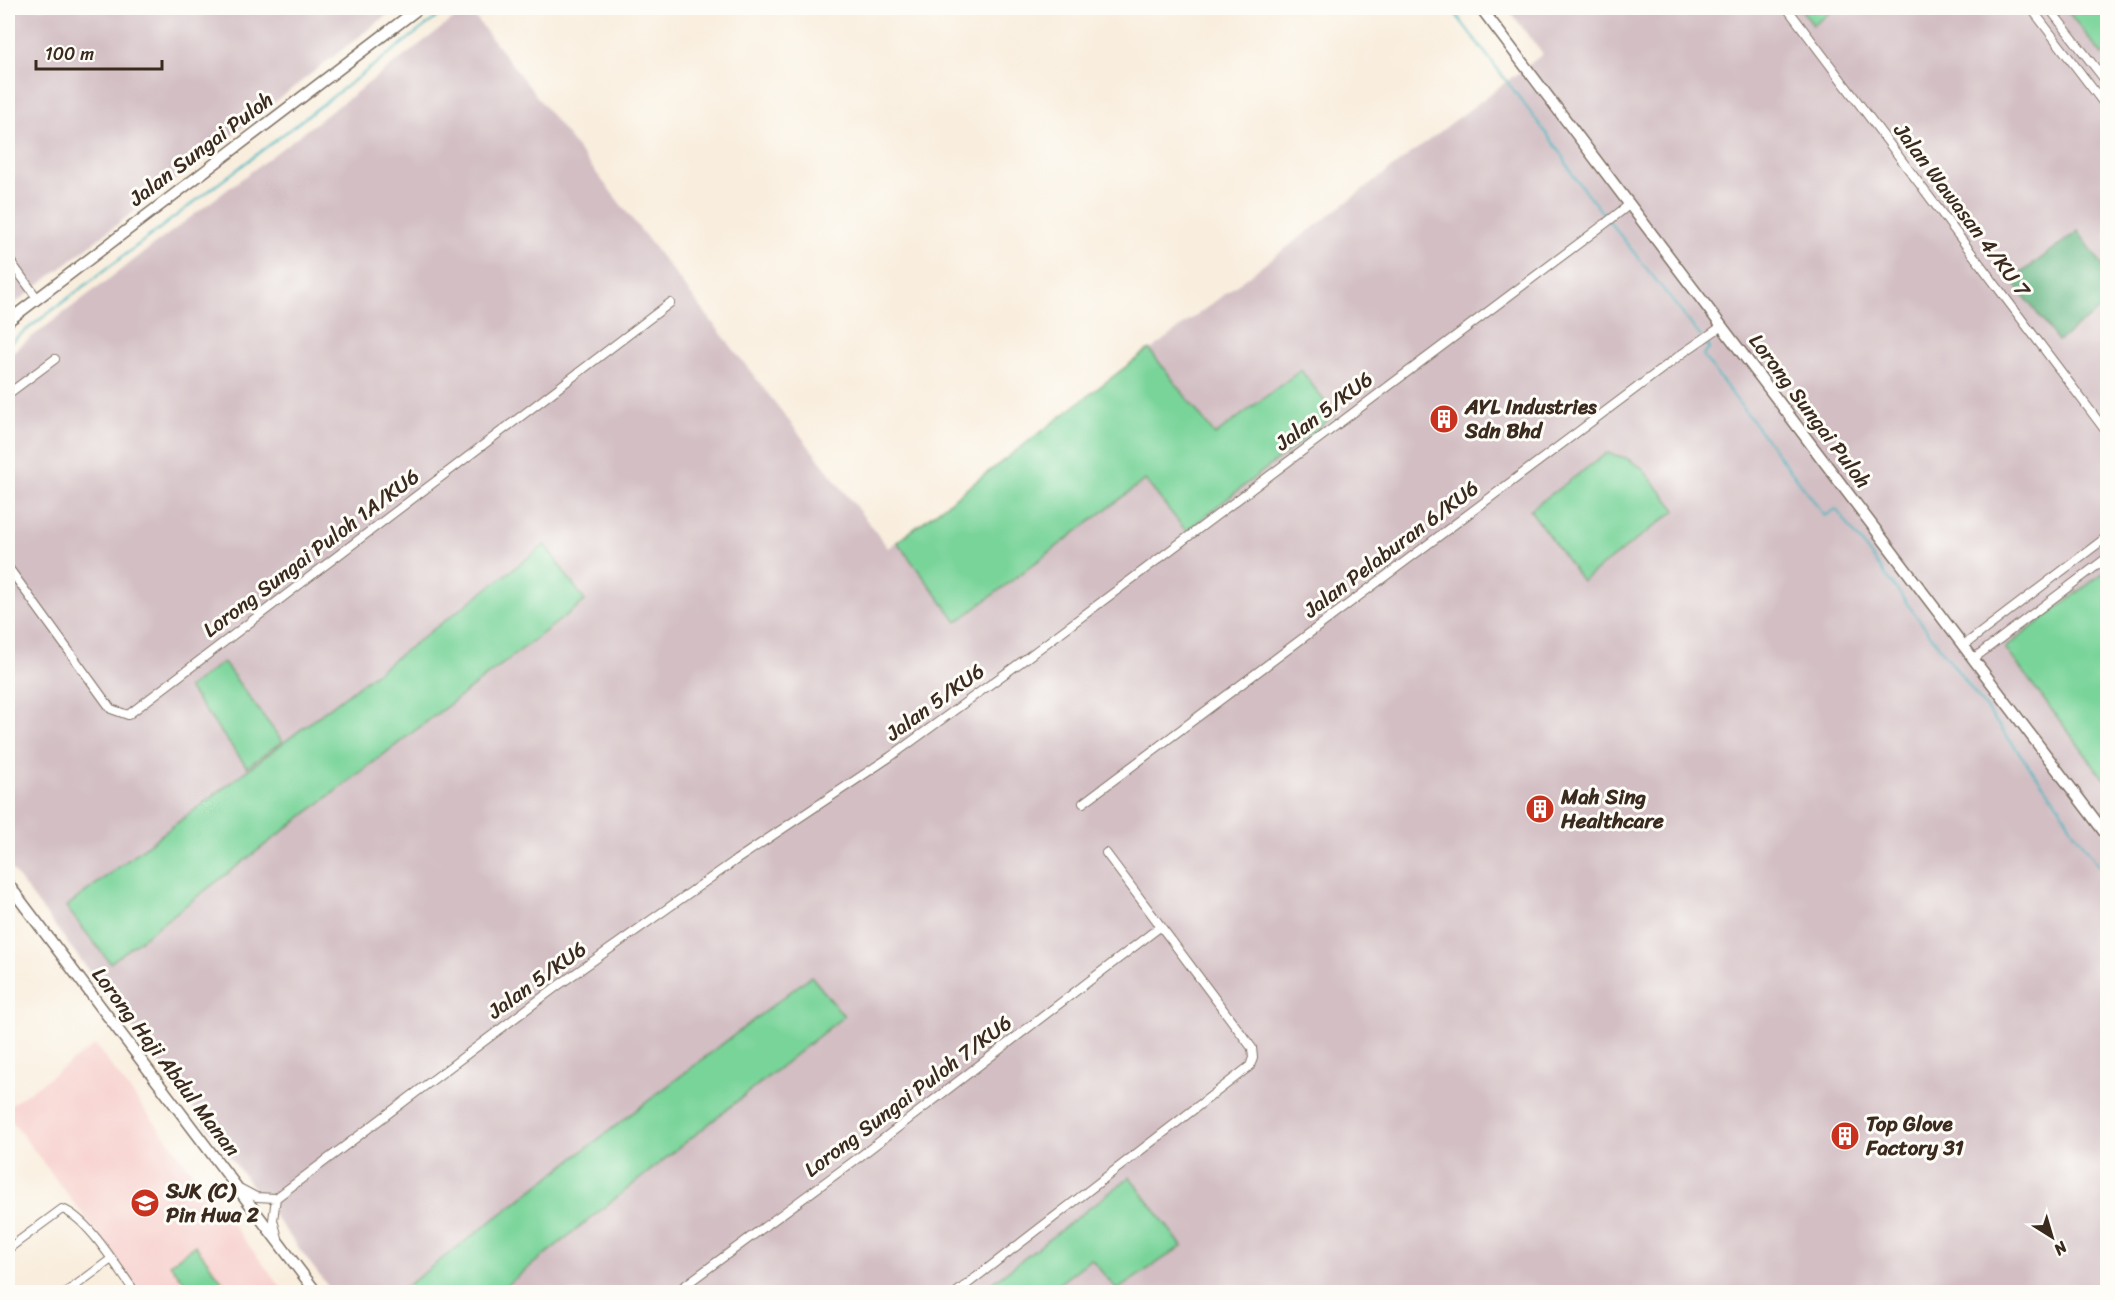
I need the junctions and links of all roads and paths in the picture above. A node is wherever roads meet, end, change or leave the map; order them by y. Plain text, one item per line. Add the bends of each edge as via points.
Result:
1 (419, 8) edge
2 (1481, 8) edge
3 (1787, 8) edge
4 (2031, 8) edge
5 (2049, 8) edge
6 (2108, 84) edge
7 (2108, 109) edge
8 (1627, 206) junction
9 (8, 258) edge
10 (37, 298) junction
11 (670, 303) dead end
12 (8, 321) edge
13 (1722, 326) junction
14 (55, 359) dead end
15 (8, 394) edge
16 (2108, 434) edge
17 (2108, 536) edge
18 (2108, 557) edge
19 (8, 567) edge
20 (1963, 646) junction
21 (1973, 659) junction
22 (1083, 803) dead end
23 (2108, 837) edge
24 (1107, 853) dead end
25 (8, 884) edge
26 (1161, 926) junction
27 (236, 1186) junction
28 (276, 1198) junction
29 (281, 1246) junction
30 (8, 1249) edge
31 (110, 1260) junction
32 (67, 1293) edge
33 (135, 1293) edge
34 (316, 1293) edge
35 (676, 1293) edge
36 (957, 1293) edge

1 - 10 street, Jalan Sungai Puloh
2 - 8 street, Lorong Sungai Puloh
3 - 16 street, Jalan Wawasan 4/KU 7
4 - 7 street
5 - 6 street
8 - 13 street, Lorong Sungai Puloh
8 - 28 street, Jalan 5/KU6 via 1010,670 556,987
9 - 10 street
10 - 12 street, Jalan Sungai Puloh
11 - 19 street, Lorong Sungai Puloh 1A/KU6 via 128,715 111,709
13 - 20 street, Lorong Sungai Puloh
13 - 22 street, Jalan Pelaburan 6/KU6
14 - 15 street
17 - 20 street
18 - 21 street
20 - 21 street, Lorong Sungai Puloh
21 - 23 street, Lorong Sungai Puloh
24 - 26 street
25 - 27 street, Lorong Haji Abdul Manan
26 - 35 street, Lorong Sungai Puloh 7/KU6
26 - 36 street via 1252,1048 1250,1066
27 - 28 street via 256,1197
27 - 29 street, Lorong Haji Abdul Manan
28 - 29 street via 273,1220
29 - 34 street, Lorong Haji Abdul Manan
30 - 31 street via 62,1209 83,1223
31 - 32 street
31 - 33 street

